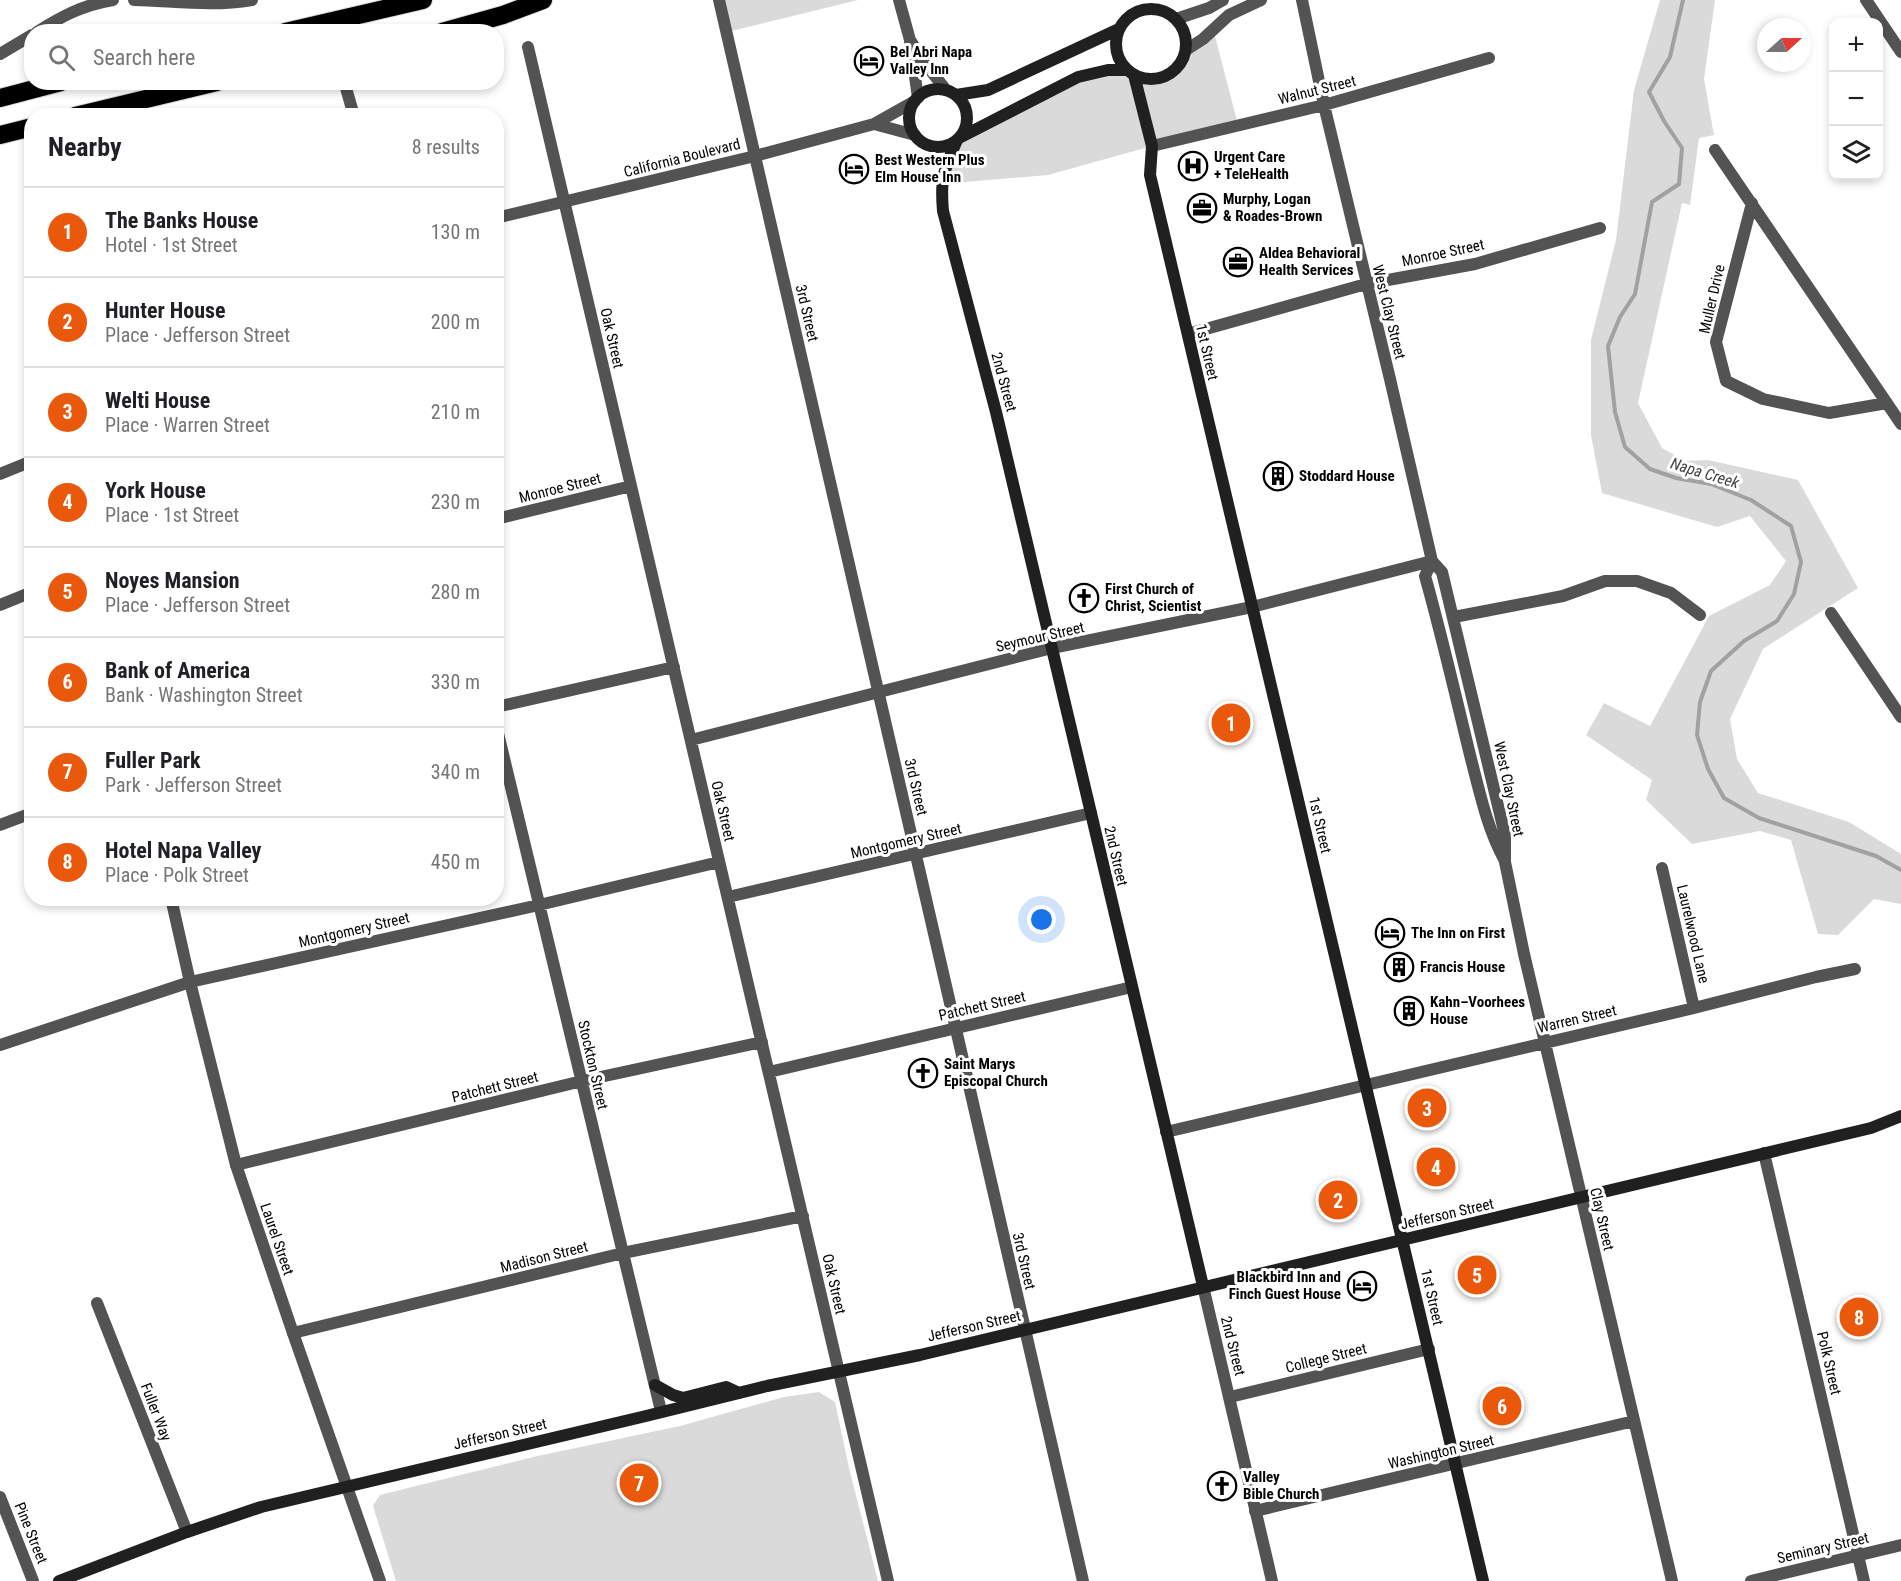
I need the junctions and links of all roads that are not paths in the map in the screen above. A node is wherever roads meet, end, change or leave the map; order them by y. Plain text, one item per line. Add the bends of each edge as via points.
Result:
1 (113, 0) edge
2 (134, 0) edge
3 (247, 0) edge
4 (423, 0) edge
5 (543, 0) edge
6 (558, 0) edge
7 (719, 0) edge
8 (899, 0) edge
9 (1132, 0) edge
10 (1168, 0) edge
11 (1223, 0) edge
12 (1261, 0) edge
13 (1302, 0) edge
14 (1866, 0) edge
15 (89, 2) edge
16 (504, 15) junction
17 (1129, 16) junction
18 (1173, 17) junction
19 (49, 24) edge
20 (320, 24) edge
21 (471, 24) edge
22 (1119, 29) junction
23 (24, 40) edge
24 (910, 40) junction
25 (528, 47) dead end
26 (1186, 50) junction
27 (1901, 52) edge
28 (0, 54) edge
29 (1489, 58) dead end
30 (1130, 73) junction
31 (30, 90) edge
32 (184, 90) edge
33 (347, 90) edge
34 (951, 93) junction
35 (0, 98) edge
36 (917, 99) junction
37 (1324, 105) junction
38 (108, 108) edge
39 (352, 108) edge
40 (874, 124) junction
41 (24, 129) edge
42 (0, 135) edge
43 (915, 135) junction
44 (959, 138) junction
45 (1152, 146) junction
46 (1715, 150) dead end
47 (755, 156) junction
48 (564, 201) junction
49 (1752, 203) junction
50 (504, 216) edge
51 (1600, 228) dead end
52 (1366, 284) junction
53 (1188, 334) junction
54 (1887, 403) junction
55 (1901, 424) edge
56 (24, 464) edge
57 (0, 474) edge
58 (631, 486) junction
59 (504, 517) edge
60 (1432, 561) junction
61 (24, 595) edge
62 (0, 605) edge
63 (1252, 607) junction
64 (1831, 613) dead end
65 (1700, 615) dead end
66 (1454, 616) junction
67 (1052, 648) junction
68 (674, 667) junction
69 (879, 692) junction
70 (504, 705) edge
71 (1901, 717) edge
72 (691, 740) junction
73 (504, 758) edge
74 (1091, 813) junction
75 (24, 816) edge
76 (0, 825) edge
77 (916, 854) junction
78 (719, 862) junction
79 (1505, 862) junction
80 (1662, 868) dead end
81 (728, 897) junction
82 (539, 905) junction
83 (173, 906) edge
84 (1855, 969) dead end
85 (190, 982) junction
86 (1132, 987) junction
87 (1694, 1008) junction
88 (956, 1028) junction
89 (762, 1042) junction
90 (1545, 1042) junction
91 (0, 1045) edge
92 (769, 1072) junction
93 (582, 1081) junction
94 (1366, 1084) junction
95 (1901, 1116) edge
96 (1166, 1132) junction
97 (1764, 1153) junction
98 (236, 1165) junction
99 (1582, 1198) junction
100 (803, 1216) junction
101 (1403, 1240) junction
102 (623, 1253) junction
103 (1203, 1286) junction
104 (97, 1303) dead end
105 (1024, 1330) junction
106 (292, 1333) junction
107 (1429, 1349) junction
108 (838, 1372) junction
109 (655, 1385) junction
110 (739, 1393) junction
111 (1230, 1397) junction
112 (661, 1412) junction
113 (1634, 1420) junction
114 (1454, 1464) junction
115 (347, 1488) junction
116 (0, 1497) edge
117 (1255, 1511) junction
118 (187, 1532) junction
119 (1901, 1545) edge
120 (1858, 1555) junction
121 (33, 1581) edge
122 (59, 1581) edge
123 (380, 1581) edge
124 (888, 1581) edge
125 (1083, 1581) edge
126 (1272, 1581) edge
127 (1483, 1581) edge
128 (1672, 1581) edge
129 (1751, 1581) edge
130 (1864, 1581) edge

1 - 15 street
2 - 3 street via 190,4
4 - 20 highway
5 - 16 highway
6 - 16 highway
7 - 47 street, 3rd Street
8 - 24 street
9 - 17 main road
10 - 18 main road
11 - 18 street via 1209,8
12 - 26 street via 1229,15
13 - 37 street, West Clay Street
14 - 27 street
15 - 19 street
16 - 21 highway
17 - 18 main road via 1145,9 1162,10
17 - 22 main road
18 - 26 main road via 1185,33
22 - 30 main road via 1116,49
22 - 34 main road via 988,90
23 - 28 street
24 - 34 street
24 - 36 street
25 - 48 street, Oak Street
26 - 30 main road via 1176,70 1166,76 1144,79
29 - 37 street, Walnut Street
30 - 44 main road via 1108,70 1078,77
30 - 45 main road, 1st Street
31 - 35 highway
32 - 38 highway
33 - 39 street
34 - 36 main road via 929,90
34 - 44 main road via 963,103 966,112 967,122
36 - 40 street, California Boulevard
36 - 43 main road via 909,117
37 - 45 street, Walnut Street
37 - 52 street, West Clay Street
40 - 43 street
40 - 47 street, California Boulevard
41 - 42 highway
43 - 44 main road via 940,147
44 - 67 main road, 2nd Street via 941,184 943,211
45 - 53 main road, 1st Street via 1150,175
46 - 49 street
47 - 48 street, California Boulevard
47 - 69 street, 3rd Street
48 - 50 street, California Boulevard
48 - 58 street, Oak Street
49 - 54 street
49 - 54 street, Muller Drive via 1716,342 1726,381 1763,399 1829,413
51 - 52 street, Monroe Street via 1475,264
52 - 53 street, Monroe Street
52 - 60 street, West Clay Street
53 - 63 main road, 1st Street
54 - 55 street
56 - 57 street
58 - 59 street, Monroe Street
58 - 68 street, Oak Street
60 - 63 street, Seymour Street
60 - 66 street, West Clay Street via 1442,572
60 - 79 street, West Clay Street via 1425,576 1492,836
61 - 62 street
63 - 67 street, Seymour Street
63 - 94 main road, 1st Street
64 - 71 street
65 - 66 street via 1671,593 1637,580 1626,580 1605,581 1563,596
66 - 79 street, West Clay Street via 1505,835
67 - 69 street, Seymour Street
67 - 74 main road, 2nd Street
68 - 70 street
68 - 72 street, Oak Street
69 - 72 street, Seymour Street
69 - 77 street, 3rd Street
72 - 78 street, Oak Street
73 - 82 street, Stockton Street
74 - 77 street, Montgomery Street
74 - 86 main road, 2nd Street
75 - 76 street
77 - 81 street, Montgomery Street
77 - 88 street, 3rd Street
78 - 81 street, Oak Street
78 - 82 street, Montgomery Street
79 - 90 street, Clay Street
80 - 87 street, Laurelwood Lane
81 - 89 street, Oak Street
82 - 85 street, Montgomery Street
82 - 93 street, Stockton Street
83 - 85 street, Laurel Street
84 - 87 street, Warren Street
85 - 91 street, Montgomery Street
85 - 98 street, Laurel Street
86 - 88 street, Patchett Street
86 - 96 main road, 2nd Street
87 - 90 street, Warren Street
88 - 92 street, Patchett Street
88 - 105 street, 3rd Street
89 - 92 street, Oak Street
89 - 93 street, Patchett Street
90 - 94 street, Warren Street
90 - 99 street, Clay Street
92 - 100 street, Oak Street
93 - 98 street, Patchett Street
93 - 102 street, Stockton Street
94 - 96 street, Warren Street
94 - 101 main road, 1st Street
95 - 97 main road, Jefferson Street via 1871,1128
96 - 103 main road, 2nd Street
97 - 99 main road, Jefferson Street
97 - 120 street, Polk Street
98 - 106 street, Laurel Street
99 - 101 main road, Jefferson Street
99 - 113 street, Clay Street
100 - 102 street, Madison Street
100 - 108 street, Oak Street
101 - 103 main road, Jefferson Street
101 - 107 main road, 1st Street
102 - 106 street, Madison Street
102 - 109 street, Stockton Street
103 - 105 main road, Jefferson Street
103 - 111 street, 2nd Street
104 - 118 street, Fuller Way
105 - 108 main road, Jefferson Street
105 - 125 street, 3rd Street
106 - 115 street, Laurel Street
107 - 111 street, College Street
107 - 114 main road, 1st Street
108 - 110 main road, Jefferson Street
108 - 124 street, Oak Street
109 - 110 main road via 683,1398 726,1387
109 - 112 street, Stockton Street
110 - 112 main road, Jefferson Street
111 - 117 street, 2nd Street
112 - 115 main road, Jefferson Street
113 - 114 street, Washington Street
113 - 128 street, Clay Street
114 - 117 street, Washington Street
114 - 127 main road, 1st Street
115 - 118 main road, Jefferson Street via 261,1507
115 - 123 street, Laurel Street
116 - 121 street, Pine Street
117 - 126 street, 2nd Street
118 - 122 main road, Jefferson Street
119 - 120 street, Seminary Street
120 - 129 street, Seminary Street
120 - 130 street, Polk Street

